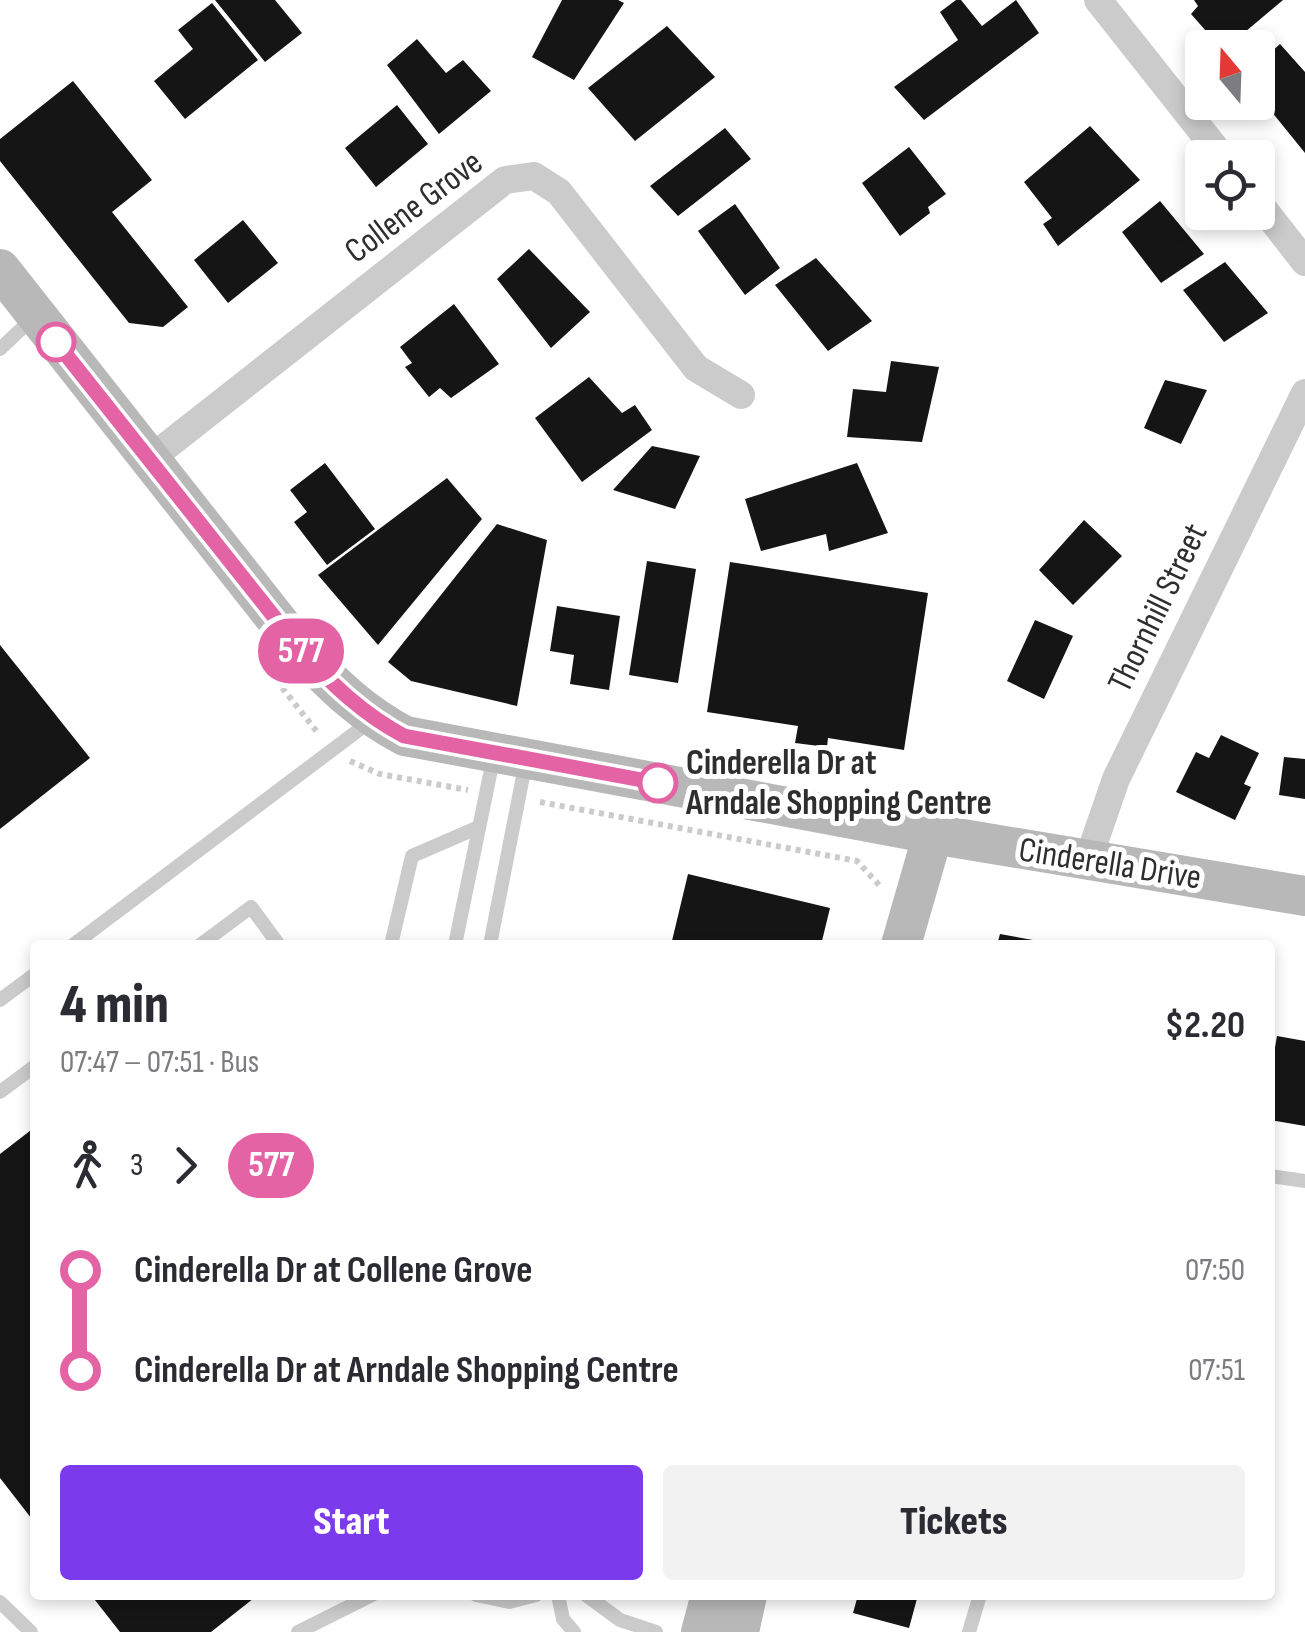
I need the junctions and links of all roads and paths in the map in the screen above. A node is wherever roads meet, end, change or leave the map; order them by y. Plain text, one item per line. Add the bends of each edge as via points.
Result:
1 (1098, 0) edge
2 (1208, 140) edge
3 (1275, 224) edge
4 (1305, 262) edge
5 (0, 269) edge
6 (36, 316) junction
7 (0, 349) edge
8 (1305, 393) edge
9 (741, 395) dead end
10 (150, 460) junction
11 (274, 678) dead end
12 (372, 719) junction
13 (334, 748) junction
14 (506, 777) junction
15 (479, 827) junction
16 (933, 834) junction
17 (1088, 860) junction
18 (890, 892) dead end
19 (1305, 896) edge
20 (80, 940) edge
21 (207, 940) edge
22 (275, 940) edge
23 (391, 940) edge
24 (456, 940) edge
25 (490, 940) edge
26 (902, 940) edge
27 (30, 978) edge
28 (0, 1000) edge
29 (30, 1070) edge
30 (0, 1092) edge
31 (1275, 1177) edge
32 (1305, 1181) edge
33 (362, 1600) edge
34 (559, 1600) edge
35 (593, 1600) edge
36 (710, 1600) edge
37 (747, 1600) edge
38 (979, 1600) edge
39 (0, 1602) edge
40 (31, 1632) edge
41 (298, 1632) edge
42 (574, 1632) edge
43 (656, 1632) edge
44 (702, 1632) edge
45 (740, 1632) edge
46 (970, 1632) edge

1 - 2 street
3 - 4 street
5 - 6 street, Cinderella Drive
6 - 7 lane
6 - 10 street, Cinderella Drive
8 - 17 street, Thornhill Street via 1116,779
9 - 10 street, Collene Grove via 696,368 559,192 534,176 506,180
10 - 12 street, Cinderella Drive via 302,652
11 - 13 path
12 - 13 lane
12 - 14 street, Cinderella Drive
13 - 14 path via 380,774
13 - 20 lane
14 - 15 lane
14 - 16 street, Cinderella Drive
14 - 18 path via 857,861
14 - 25 lane
15 - 23 lane via 412,856
15 - 24 lane
16 - 17 street, Cinderella Drive
16 - 26 street
17 - 19 street, Cinderella Drive
21 - 22 lane via 251,907
27 - 28 lane
29 - 30 lane
31 - 32 lane
33 - 41 lane
34 - 42 lane via 562,1619
35 - 43 lane via 620,1620
36 - 44 street
37 - 45 street
38 - 46 lane
39 - 40 lane

